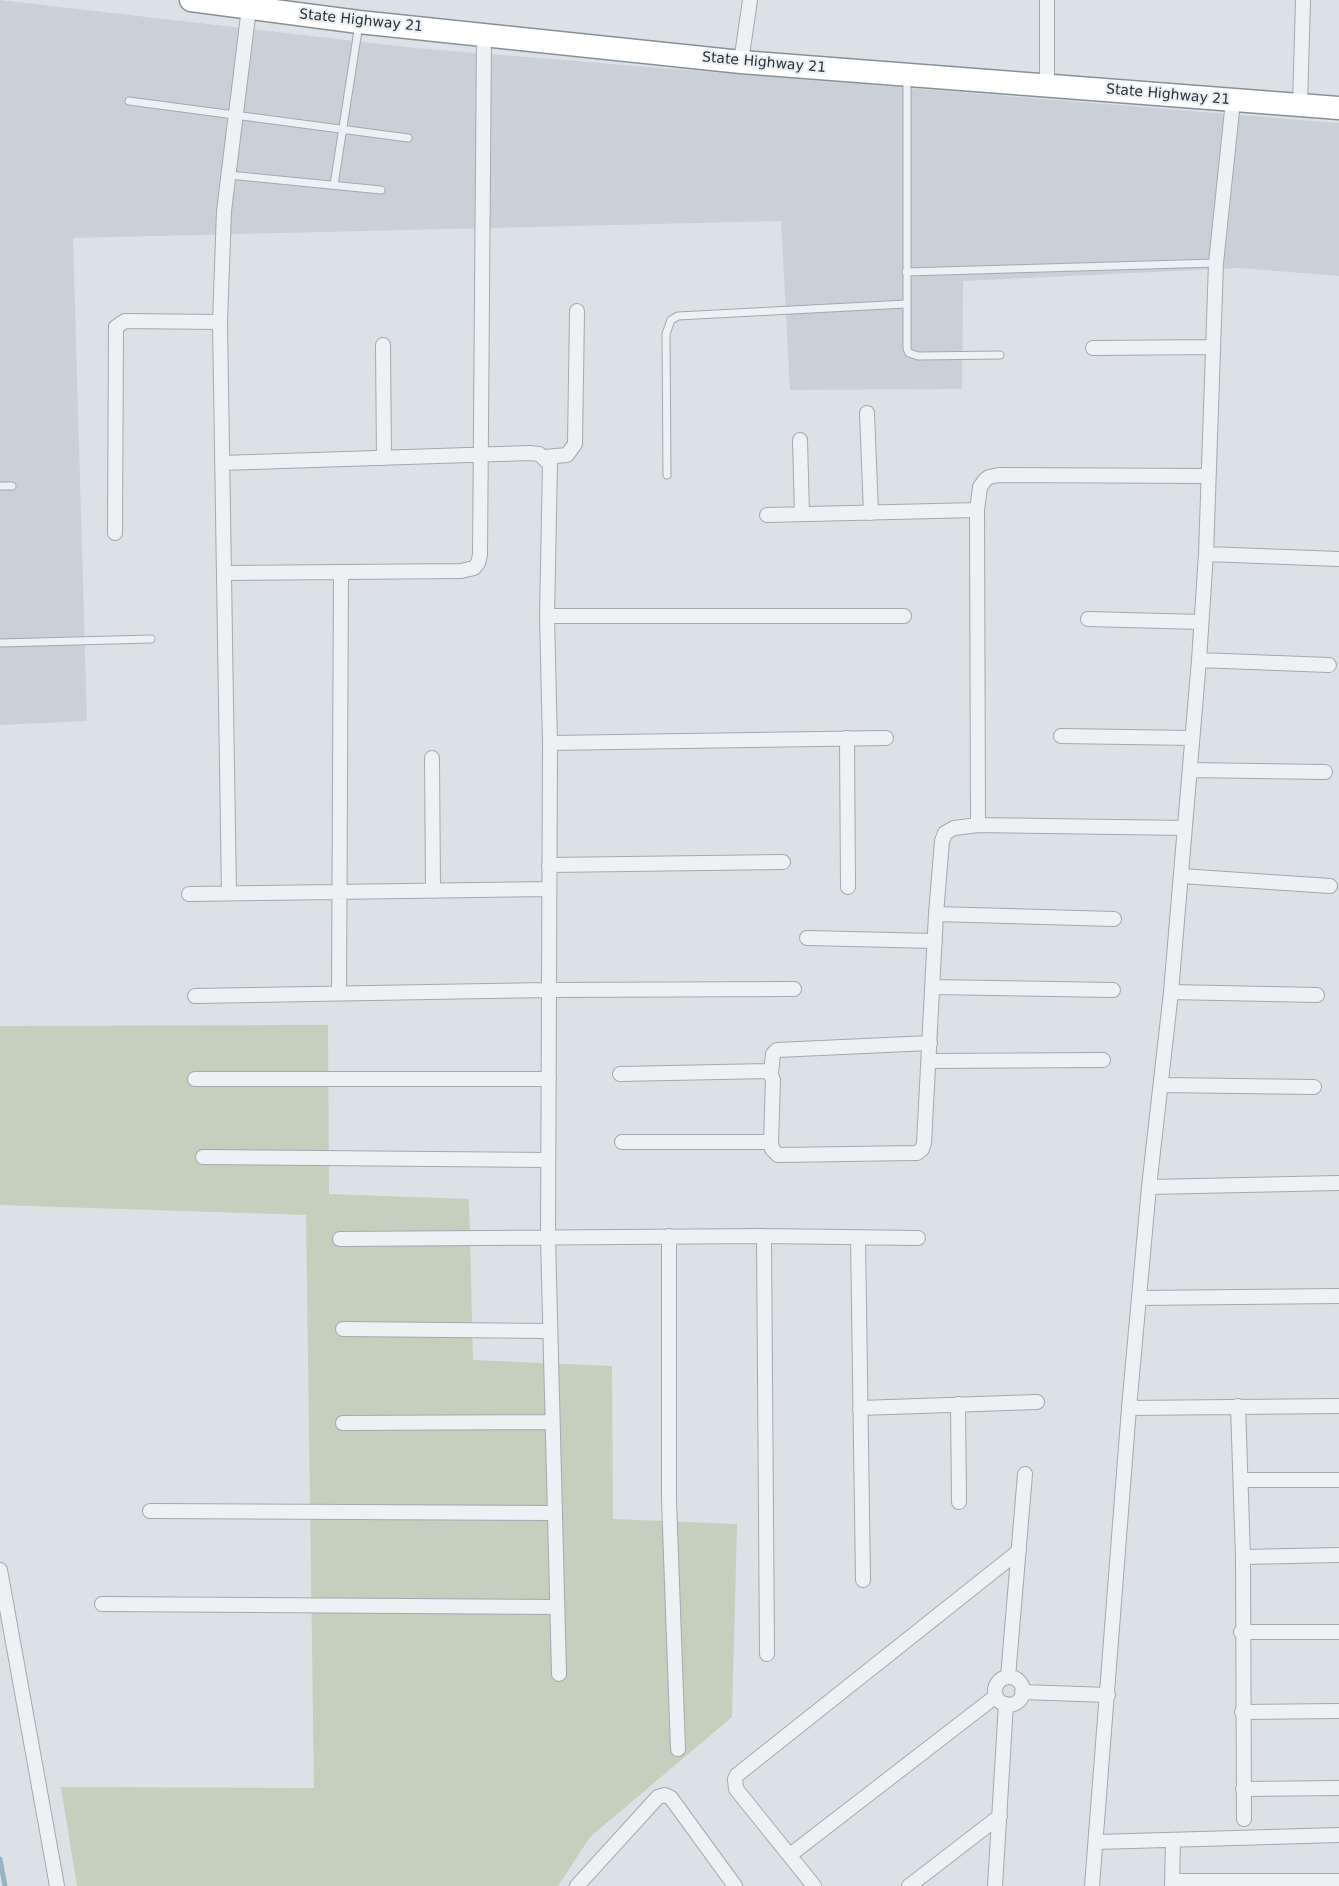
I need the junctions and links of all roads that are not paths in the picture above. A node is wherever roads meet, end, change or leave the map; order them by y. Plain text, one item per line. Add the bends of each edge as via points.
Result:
1 (191, 0) edge
2 (750, 0) edge
3 (1048, 0) edge
4 (1303, 0) edge
5 (249, 8) junction
6 (359, 22) junction
7 (484, 34) junction
8 (741, 62) junction
9 (907, 74) junction
10 (1047, 85) junction
11 (128, 101) dead end
12 (1233, 101) junction
13 (1300, 105) junction
14 (1339, 108) edge
15 (237, 116) junction
16 (343, 130) junction
17 (408, 138) dead end
18 (229, 176) junction
19 (334, 184) junction
20 (381, 190) dead end
21 (1216, 263) junction
22 (906, 272) junction
23 (906, 304) junction
24 (577, 311) dead end
25 (220, 322) junction
26 (383, 345) dead end
27 (1212, 347) junction
28 (1093, 348) dead end
29 (1000, 355) dead end
30 (867, 413) dead end
31 (800, 440) dead end
32 (481, 454) junction
33 (545, 457) junction
34 (384, 458) junction
35 (222, 463) junction
36 (668, 475) dead end
37 (1208, 476) junction
38 (0, 486) edge
39 (12, 486) dead end
40 (977, 510) junction
41 (871, 513) junction
42 (802, 514) junction
43 (767, 515) dead end
44 (115, 533) dead end
45 (1206, 554) junction
46 (1339, 559) edge
47 (224, 572) junction
48 (341, 572) junction
49 (547, 616) junction
50 (904, 616) dead end
51 (1088, 618) dead end
52 (1201, 622) junction
53 (151, 639) dead end
54 (0, 643) edge
55 (1199, 660) junction
56 (1329, 666) dead end
57 (1061, 736) dead end
58 (847, 738) junction
59 (886, 738) dead end
60 (1192, 738) junction
61 (550, 743) junction
62 (432, 758) dead end
63 (1190, 770) junction
64 (1325, 772) dead end
65 (978, 825) junction
66 (1185, 828) junction
67 (783, 862) dead end
68 (549, 865) junction
69 (1181, 876) junction
70 (1330, 886) dead end
71 (848, 887) dead end
72 (549, 889) junction
73 (433, 891) junction
74 (229, 893) junction
75 (338, 893) junction
76 (189, 894) dead end
77 (936, 914) junction
78 (1114, 919) dead end
79 (807, 938) dead end
80 (935, 941) junction
81 (934, 987) junction
82 (794, 989) dead end
83 (547, 990) junction
84 (1113, 990) dead end
85 (1171, 992) junction
86 (339, 993) junction
87 (1317, 994) dead end
88 (195, 996) dead end
89 (930, 1043) junction
90 (930, 1060) junction
91 (1102, 1060) dead end
92 (771, 1073) junction
93 (620, 1074) dead end
94 (195, 1079) dead end
95 (549, 1079) junction
96 (1161, 1084) junction
97 (1314, 1087) dead end
98 (622, 1142) dead end
99 (770, 1142) junction
100 (203, 1157) dead end
101 (548, 1160) junction
102 (1339, 1183) edge
103 (1149, 1188) junction
104 (669, 1236) junction
105 (764, 1236) junction
106 (548, 1237) junction
107 (858, 1237) junction
108 (918, 1238) dead end
109 (340, 1239) dead end
110 (1339, 1296) edge
111 (1139, 1298) junction
112 (343, 1329) dead end
113 (549, 1331) junction
114 (1037, 1402) dead end
115 (958, 1404) junction
116 (1238, 1406) junction
117 (1339, 1406) edge
118 (860, 1408) junction
119 (1128, 1408) junction
120 (552, 1422) junction
121 (343, 1423) dead end
122 (1025, 1474) dead end
123 (1241, 1480) junction
124 (1339, 1480) edge
125 (959, 1502) dead end
126 (150, 1511) dead end
127 (554, 1513) junction
128 (1019, 1552) junction
129 (1339, 1555) edge
130 (1243, 1557) junction
131 (0, 1570) edge
132 (863, 1580) dead end
133 (102, 1604) dead end
134 (557, 1607) junction
135 (1241, 1632) junction
136 (1339, 1632) edge
137 (767, 1654) dead end
138 (559, 1674) dead end
139 (1008, 1677) junction
140 (1022, 1692) junction
141 (1108, 1694) junction
142 (1001, 1700) junction
143 (1339, 1711) edge
144 (1242, 1712) junction
145 (678, 1749) dead end
146 (1339, 1788) edge
147 (1243, 1789) junction
148 (1000, 1816) junction
149 (1244, 1819) dead end
150 (1339, 1835) edge
151 (1173, 1840) junction
152 (1096, 1842) junction
153 (790, 1855) junction
154 (1339, 1880) edge
155 (1173, 1883) edge
156 (57, 1886) edge
157 (577, 1886) edge
158 (735, 1886) edge
159 (814, 1886) edge
160 (909, 1886) edge
161 (995, 1886) edge
162 (1092, 1886) edge

1 - 5 highway, State Highway 21
2 - 8 street
3 - 10 street
4 - 13 street
5 - 6 highway, State Highway 21
5 - 15 street
6 - 7 highway, State Highway 21
6 - 16 lane
7 - 8 highway, State Highway 21
7 - 32 street
8 - 9 highway, State Highway 21
9 - 10 highway, State Highway 21
9 - 22 lane
10 - 12 highway, State Highway 21
11 - 15 lane
12 - 13 highway, State Highway 21
12 - 21 street
13 - 14 highway, State Highway 21
15 - 16 lane
15 - 18 street
16 - 17 lane
16 - 19 lane
18 - 19 lane
18 - 25 street via 224,211
19 - 20 lane
21 - 22 lane
21 - 27 street
22 - 23 lane
23 - 29 lane via 906,344 913,356
23 - 36 lane via 678,316 671,320 666,334
24 - 33 street via 575,444 566,455
25 - 35 street
25 - 44 street via 124,321 116,327
26 - 34 street
27 - 28 street
27 - 37 street
30 - 41 street
31 - 42 street
32 - 33 street via 530,453
32 - 34 street
32 - 48 street via 480,556 474,568 460,571
33 - 49 street via 551,470
34 - 35 street
35 - 47 street
37 - 40 street via 989,477 980,488
37 - 45 street
38 - 39 lane
40 - 41 street
40 - 65 street
41 - 42 street
42 - 43 street
45 - 46 street
45 - 52 street
47 - 48 street
47 - 74 street
48 - 75 street
49 - 50 street
49 - 61 street
51 - 52 street
52 - 55 street
53 - 54 lane
55 - 56 street
55 - 60 street
57 - 60 street
58 - 59 street
58 - 61 street
58 - 71 street
60 - 63 street
61 - 68 street
62 - 73 street
63 - 64 street
63 - 66 street
65 - 66 street
65 - 77 street via 954,828 945,833
66 - 69 street
67 - 68 street
68 - 72 street
69 - 70 street
69 - 85 street
72 - 73 street
72 - 83 street
73 - 75 street
74 - 75 street
74 - 76 street
75 - 86 street
77 - 78 street
77 - 80 street
79 - 80 street
80 - 81 street
81 - 84 street
81 - 89 street
82 - 83 street
83 - 86 street
83 - 95 street
85 - 87 street
85 - 96 street
86 - 88 street
89 - 90 street
89 - 92 street via 777,1050 773,1054
90 - 91 street
90 - 99 street via 924,1143 917,1153 782,1156 774,1153
92 - 93 street via 765,1070
92 - 99 street
94 - 95 street
95 - 101 street
96 - 97 street
96 - 103 street
98 - 99 street
100 - 101 street
101 - 106 street
102 - 103 street
103 - 111 street
104 - 105 street
104 - 106 street
104 - 145 street via 669,1500
105 - 107 street
105 - 137 street
106 - 109 street
106 - 113 street
107 - 108 street
107 - 118 street
110 - 111 street
111 - 119 street
112 - 113 street
113 - 120 street
114 - 115 street
115 - 118 street
115 - 125 street
116 - 117 street
116 - 119 street
116 - 123 street
118 - 132 street
119 - 141 street
120 - 121 street
120 - 127 street
122 - 128 street
123 - 124 street
123 - 130 street
126 - 127 street
127 - 134 street
128 - 139 street
128 - 153 street via 737,1775 736,1789
129 - 130 street
130 - 135 street
131 - 156 street
133 - 134 street
134 - 138 street
135 - 136 street
135 - 144 street
139 - 140 street via 1017,1680
139 - 142 street via 997,1683
140 - 141 street
140 - 142 street via 1015,1703
141 - 152 street
142 - 148 street
142 - 153 street
143 - 144 street
144 - 147 street
146 - 147 street
147 - 149 street
148 - 160 street
148 - 161 street
150 - 151 street
151 - 152 street
151 - 155 street
152 - 162 street
153 - 159 street
154 - 155 street
157 - 158 street via 658,1798 665,1795 671,1798

